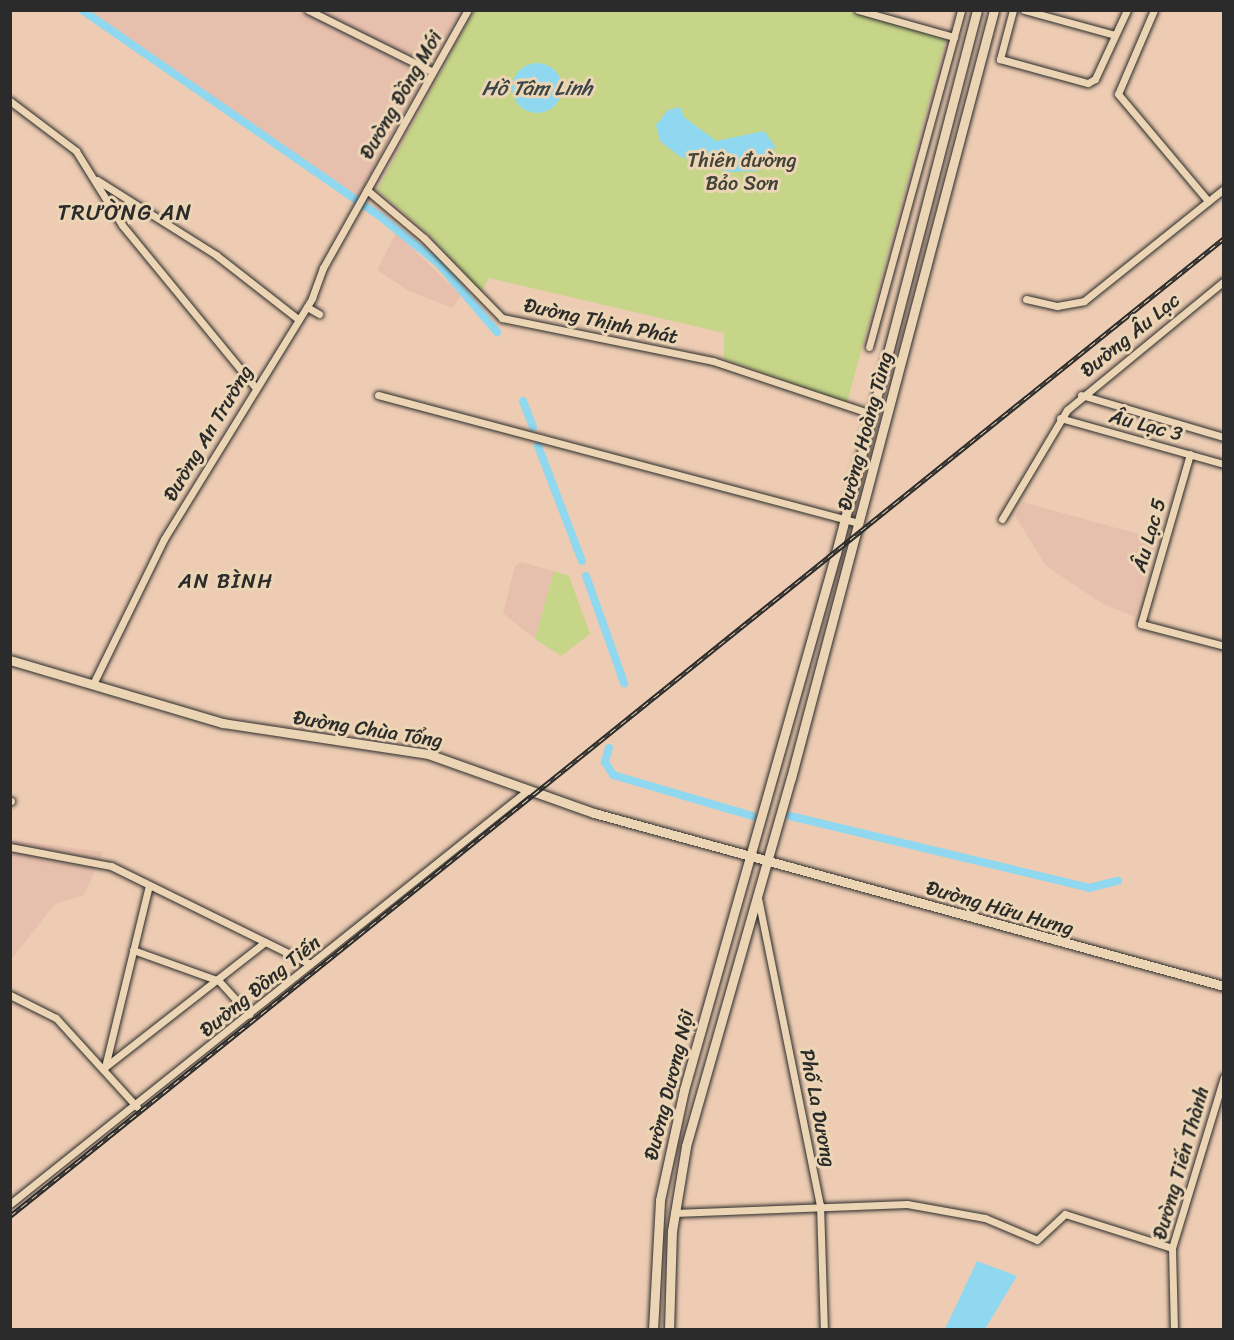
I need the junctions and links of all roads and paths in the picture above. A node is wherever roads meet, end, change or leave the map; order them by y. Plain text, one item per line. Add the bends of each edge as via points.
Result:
1 (308, 10) edge
2 (468, 10) edge
3 (858, 10) edge
4 (890, 10) edge
5 (961, 10) edge
6 (977, 10) edge
7 (994, 10) edge
8 (1013, 10) edge
9 (1024, 10) edge
10 (1127, 10) edge
11 (1154, 10) edge
12 (888, 19) junction
13 (1115, 35) junction
14 (954, 37) junction
15 (431, 71) junction
16 (10, 101) edge
17 (97, 180) dead end
18 (1224, 189) edge
19 (915, 190) junction
20 (365, 193) junction
21 (928, 194) junction
22 (1208, 201) junction
23 (359, 205) joint
24 (923, 212) junction
25 (940, 216) junction
26 (1224, 281) edge
27 (1026, 299) dead end
28 (307, 307) junction
29 (319, 314) dead end
30 (298, 319) junction
31 (869, 347) dead end
32 (887, 350) junction
33 (904, 353) junction
34 (255, 387) junction
35 (378, 395) dead end
36 (1081, 396) junction
37 (871, 414) junction
38 (1060, 418) junction
39 (1224, 436) edge
40 (1190, 454) junction
41 (1224, 464) edge
42 (844, 519) junction
43 (1002, 519) dead end
44 (858, 523) junction
45 (1224, 646) edge
46 (10, 660) edge
47 (93, 684) junction
48 (528, 790) junction
49 (10, 847) edge
50 (750, 855) junction
51 (768, 860) junction
52 (149, 885) junction
53 (757, 896) junction
54 (265, 942) junction
55 (133, 950) junction
56 (310, 964) junction
57 (219, 981) junction
58 (1224, 986) edge
59 (10, 995) edge
60 (249, 1014) junction
61 (105, 1067) junction
62 (1224, 1077) edge
63 (137, 1107) junction
64 (10, 1204) edge
65 (820, 1205) junction
66 (674, 1213) junction
67 (659, 1214) junction
68 (1172, 1248) junction
69 (653, 1329) edge
70 (669, 1329) edge
71 (824, 1329) edge
72 (1174, 1329) edge

1 - 15 street
2 - 15 street, Đường Đồng Mới
3 - 12 street
4 - 12 street
5 - 14 street
6 - 21 main road, Đường Hoàng Tùng
7 - 25 main road, Đường Hoàng Tùng
8 - 13 street via 1000,59 1088,83 1095,79
9 - 13 street
10 - 13 street
11 - 22 street via 1118,94
12 - 14 street
14 - 19 street
15 - 20 street, Đường Đồng Mới
16 - 34 street via 76,152 123,225
17 - 30 street via 216,255
18 - 22 street
19 - 21 street
19 - 31 street
20 - 23 street, Đường Đồng Mới
20 - 37 street, Đường Thịnh Phát via 424,238 469,294 502,318 713,361
21 - 24 main road, Đường Hoàng Tùng
22 - 27 street via 1084,301 1057,306
23 - 28 street, Đường An Trường
24 - 25 main road
24 - 32 main road, Đường Hoàng Tùng
25 - 33 main road, Đường Hoàng Tùng
26 - 36 street, Đường Âu Lạc
28 - 29 street
28 - 30 street, Đường An Trường
30 - 34 street, Đường An Trường
32 - 33 main road
32 - 37 main road, Đường Hoàng Tùng
33 - 44 main road, Đường Hoàng Tùng
34 - 47 street, Đường An Trường via 164,539
35 - 42 street
36 - 38 street, Đường Âu Lạc
36 - 39 street, Âu Lạc 3
37 - 42 main road, Đường Hoàng Tùng
38 - 40 street, Âu Lạc 3
38 - 43 street, Đường Âu Lạc
40 - 41 street, Âu Lạc 3
40 - 45 street, Âu Lạc 5 via 1142,624
42 - 44 street
42 - 50 main road, Đường Hoàng Tùng
44 - 51 main road, Đường Hoàng Tùng
46 - 47 main road, Đường Chùa Tổng
47 - 48 main road, Đường Chùa Tổng via 223,723 428,754
48 - 50 main road, Đường Chùa Tổng
48 - 56 street, Đường Đồng Tiến
49 - 52 street via 101,863
50 - 51 main road, Đường Hữu Hưng
50 - 67 main road, Đường Dương Nội via 684,1090
51 - 53 main road, Đường Dương Nội
51 - 58 main road, Đường Hữu Hưng
52 - 54 street
52 - 55 street
53 - 65 street, Phố La Dương
53 - 66 main road, Đường Dương Nội via 686,1146
54 - 56 street
54 - 57 street
55 - 57 street
55 - 61 street
56 - 60 street, Đường Đồng Tiến
57 - 60 street
57 - 61 street
59 - 61 street via 56,1018
60 - 63 street, Đường Đồng Tiến
61 - 63 street
62 - 68 street, Đường Tiến Thành
63 - 64 street, Đường Đồng Tiến
65 - 66 street
65 - 68 street via 933,1207 985,1218 1037,1240 1065,1214
65 - 71 street, Phố La Dương
66 - 67 main road
66 - 70 main road, Đường Dương Nội
67 - 69 main road, Đường Dương Nội
68 - 72 street, Đường Tiến Thành

